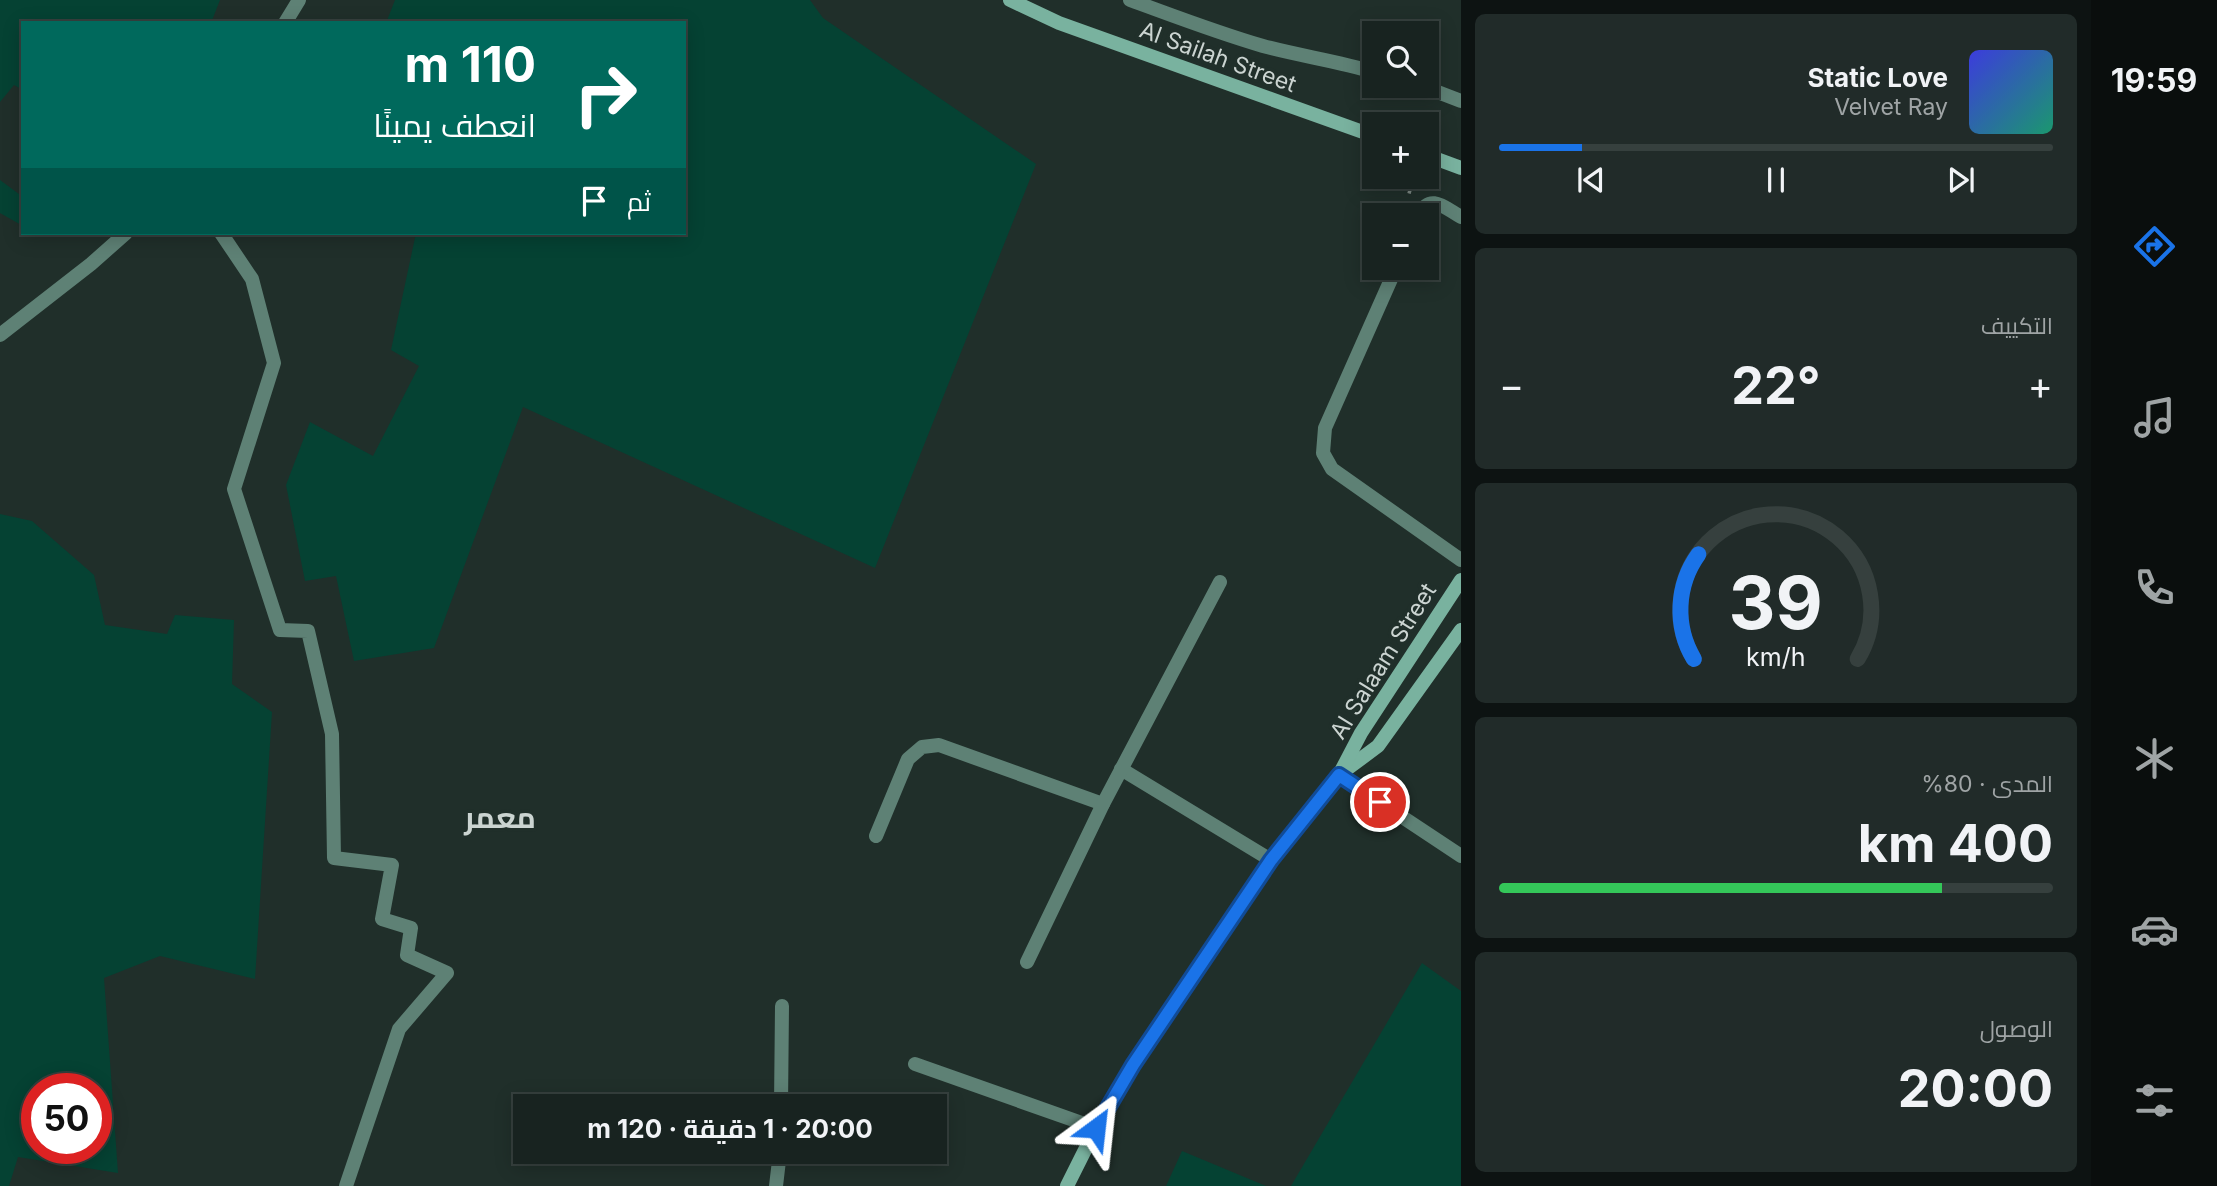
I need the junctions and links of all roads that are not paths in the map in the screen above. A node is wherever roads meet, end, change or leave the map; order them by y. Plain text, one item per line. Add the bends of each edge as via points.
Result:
1 (299, 0) edge
2 (1010, 0) edge
3 (1130, 0) edge
4 (286, 21) edge
5 (1362, 68) edge
6 (1439, 93) edge
7 (1461, 101) edge
8 (1362, 132) edge
9 (1439, 160) edge
10 (1461, 168) edge
11 (1439, 205) edge
12 (1461, 217) edge
13 (124, 235) edge
14 (222, 235) edge
15 (1391, 280) edge
16 (0, 335) edge
17 (1461, 561) edge
18 (1461, 580) edge
19 (1220, 582) dead end
20 (1461, 630) edge
21 (1121, 769) junction
22 (1339, 775) junction
23 (1103, 804) junction
24 (876, 836) dead end
25 (1461, 856) edge
26 (1271, 860) junction
27 (1027, 962) dead end
28 (782, 1006) dead end
29 (915, 1064) dead end
30 (781, 1094) edge
31 (1096, 1128) junction
32 (778, 1164) edge
33 (346, 1186) edge
34 (776, 1186) edge
35 (1067, 1186) edge

1 - 4 street
2 - 8 main road, Al Sailah Street via 1059,23
3 - 5 street via 1265,46
6 - 7 street
9 - 10 main road
11 - 12 street
13 - 16 street
14 - 33 street via 252,279 274,363 234,489 280,630 307,631 332,734 334,858 392,865 382,919 411,929 407,955 447,973 399,1029
15 - 17 street via 1325,428 1323,453 1332,469
18 - 22 main road, Al Salaam Street via 1360,733
19 - 21 street
20 - 22 main road via 1378,746
21 - 23 street
21 - 26 street
22 - 25 street
22 - 26 main road, Al Salaam Street
23 - 24 street via 939,745 922,747 908,759
23 - 27 street
26 - 31 main road, Al Salaam Street
28 - 30 street
29 - 31 street
31 - 35 main road, Al Salaam Street
32 - 34 street

